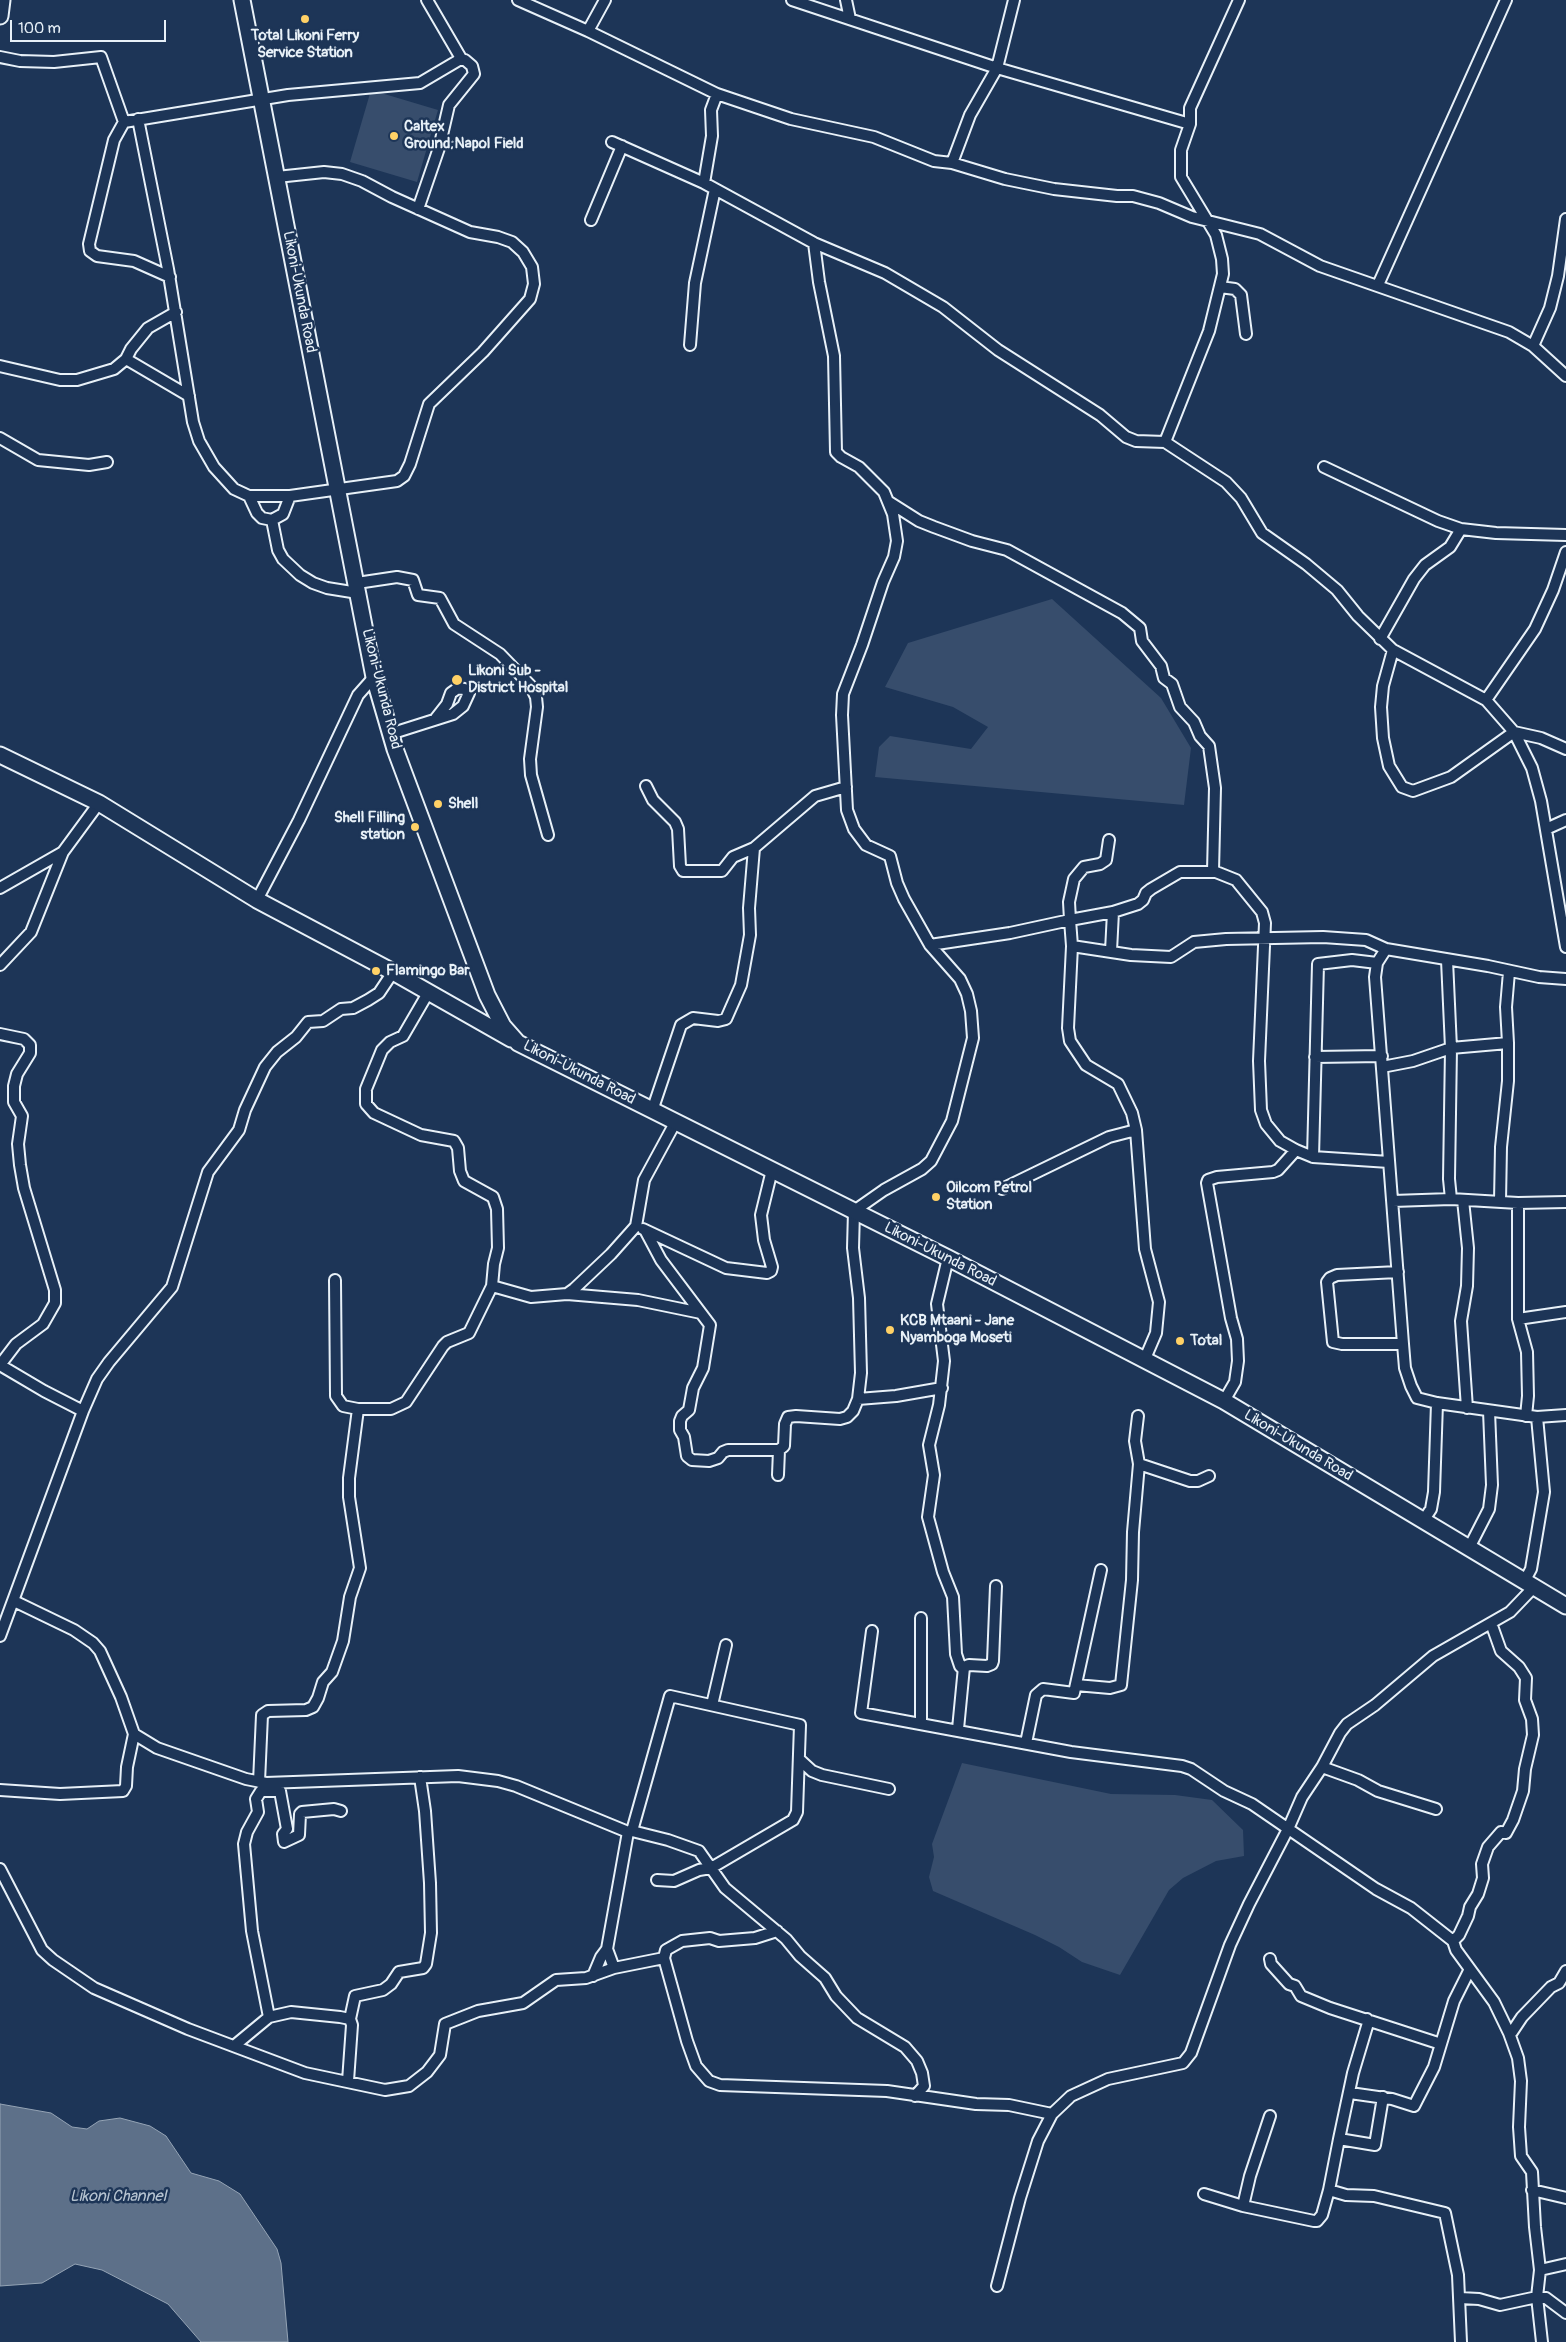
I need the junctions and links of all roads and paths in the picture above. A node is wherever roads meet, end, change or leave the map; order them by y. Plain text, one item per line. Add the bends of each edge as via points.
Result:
1 (2, 0) edge
2 (242, 0) edge
3 (427, 0) edge
4 (518, 0) edge
5 (605, 0) edge
6 (792, 0) edge
7 (846, 0) edge
8 (1014, 0) edge
9 (1239, 0) edge
10 (1506, 0) edge
11 (0, 16) edge
12 (850, 19) junction
13 (588, 31) junction
14 (0, 57) edge
15 (462, 60) junction
16 (997, 68) junction
17 (717, 94) junction
18 (262, 99) junction
19 (138, 120) junction
20 (124, 122) junction
21 (1190, 124) junction
22 (612, 142) dead end
23 (622, 146) junction
24 (952, 163) junction
25 (277, 177) junction
26 (704, 183) junction
27 (715, 189) junction
28 (418, 209) junction
29 (1566, 219) edge
30 (591, 220) dead end
31 (1206, 220) junction
32 (814, 242) junction
33 (170, 277) junction
34 (1378, 285) junction
35 (1220, 287) junction
36 (176, 312) junction
37 (1246, 334) dead end
38 (690, 345) dead end
39 (1533, 346) junction
40 (126, 360) junction
41 (0, 366) edge
42 (1566, 376) edge
43 (189, 396) junction
44 (0, 438) edge
45 (1165, 442) junction
46 (107, 462) dead end
47 (1324, 466) dead end
48 (338, 489) junction
49 (248, 496) junction
50 (290, 496) junction
51 (889, 502) junction
52 (272, 520) junction
53 (1462, 529) junction
54 (1566, 536) edge
55 (1566, 552) edge
56 (358, 588) junction
57 (1380, 639) junction
58 (1393, 650) junction
59 (374, 677) junction
60 (1486, 700) junction
61 (436, 718) dead end
62 (1514, 732) junction
63 (390, 734) junction
64 (1566, 749) edge
65 (0, 755) edge
66 (646, 786) dead end
67 (846, 787) junction
68 (99, 803) junction
69 (1566, 820) edge
70 (1546, 829) junction
71 (548, 834) dead end
72 (1109, 840) dead end
73 (754, 848) junction
74 (63, 852) junction
75 (1213, 871) junction
76 (0, 888) edge
77 (257, 900) junction
78 (1113, 912) junction
79 (1070, 920) junction
80 (1266, 940) junction
81 (930, 945) junction
82 (1072, 946) junction
83 (1566, 947) edge
84 (1386, 949) junction
85 (1111, 951) junction
86 (1447, 960) junction
87 (1377, 963) junction
88 (0, 965) edge
89 (393, 972) junction
90 (1509, 972) junction
91 (1566, 979) edge
92 (484, 986) junction
93 (428, 993) junction
94 (462, 1012) junction
95 (0, 1034) edge
96 (518, 1043) junction
97 (1508, 1043) junction
98 (1451, 1048) junction
99 (1382, 1056) junction
100 (1315, 1057) junction
101 (1382, 1067) junction
102 (652, 1111) junction
103 (675, 1123) junction
104 (1136, 1130) junction
105 (1296, 1150) junction
106 (1313, 1157) junction
107 (1390, 1162) junction
108 (772, 1170) junction
109 (1002, 1189) dead end
110 (1451, 1199) junction
111 (1463, 1200) junction
112 (1393, 1201) junction
113 (1500, 1201) junction
114 (1566, 1202) edge
115 (1518, 1203) junction
116 (854, 1212) junction
117 (640, 1228) junction
118 (948, 1258) junction
119 (1398, 1272) junction
120 (335, 1280) dead end
121 (492, 1286) junction
122 (568, 1294) junction
123 (1566, 1312) edge
124 (701, 1313) junction
125 (1518, 1319) junction
126 (1403, 1344) junction
127 (1144, 1360) junction
128 (0, 1365) edge
129 (942, 1388) junction
130 (858, 1399) junction
131 (1224, 1401) junction
132 (1436, 1403) junction
133 (1467, 1408) junction
134 (358, 1409) junction
135 (83, 1411) junction
136 (1489, 1411) junction
137 (1566, 1415) edge
138 (1138, 1416) dead end
139 (1526, 1416) junction
140 (1537, 1417) junction
141 (779, 1450) junction
142 (1139, 1464) junction
143 (778, 1475) dead end
144 (1209, 1476) dead end
145 (1423, 1521) junction
146 (1468, 1548) junction
147 (1101, 1570) dead end
148 (1529, 1585) junction
149 (996, 1586) dead end
150 (14, 1601) junction
151 (1566, 1606) edge
152 (921, 1618) dead end
153 (1491, 1623) junction
154 (872, 1631) dead end
155 (0, 1636) edge
156 (726, 1645) dead end
157 (963, 1669) junction
158 (1076, 1685) junction
159 (712, 1705) junction
160 (921, 1722) junction
161 (958, 1729) junction
162 (134, 1734) junction
163 (1026, 1743) junction
164 (800, 1760) junction
165 (1322, 1767) junction
166 (420, 1776) junction
167 (258, 1782) junction
168 (277, 1786) junction
169 (889, 1789) dead end
170 (0, 1790) edge
171 (1436, 1809) dead end
172 (340, 1811) dead end
173 (1288, 1829) junction
174 (630, 1832) junction
175 (711, 1868) junction
176 (0, 1870) edge
177 (657, 1880) dead end
178 (777, 1931) junction
179 (1453, 1940) junction
180 (608, 1950) junction
181 (664, 1958) junction
182 (1270, 1959) dead end
183 (614, 1968) junction
184 (1470, 1969) junction
185 (1566, 1971) edge
186 (593, 1976) junction
187 (269, 2017) junction
188 (350, 2019) junction
189 (1367, 2019) junction
190 (1509, 2033) junction
191 (1441, 2044) junction
192 (234, 2046) junction
193 (348, 2081) junction
194 (1350, 2094) junction
195 (915, 2096) junction
196 (1382, 2097) junction
197 (1052, 2114) junction
198 (1270, 2116) dead end
199 (1339, 2138) junction
200 (1329, 2190) junction
201 (1532, 2190) junction
202 (1204, 2194) dead end
203 (1566, 2198) edge
204 (1243, 2206) junction
205 (1566, 2264) edge
206 (1540, 2270) junction
207 (997, 2286) dead end
208 (1537, 2297) junction
209 (1460, 2298) junction
210 (1566, 2313) edge
211 (1461, 2342) edge
212 (1542, 2342) edge

1 - 11 highway
2 - 18 highway, Likoni-Ukunda Road
3 - 15 street
4 - 13 street
5 - 13 street
6 - 12 street
7 - 12 street
8 - 16 street
9 - 21 street via 1190,108
10 - 34 street
12 - 16 street
13 - 17 street
14 - 20 street via 54,62 101,57
15 - 18 street via 420,83
15 - 28 street via 472,66 474,74 449,105
16 - 21 street
16 - 24 street via 970,115
17 - 24 street via 791,119 874,137 934,161
17 - 26 street via 711,110 712,136
18 - 19 street
18 - 25 highway, Likoni-Ukunda Road
19 - 20 street
19 - 33 street
20 - 33 street via 114,140 90,251 97,256 134,261
21 - 31 street via 1181,150 1180,169
22 - 23 street
23 - 26 street
23 - 30 street
24 - 31 street via 1037,186 1146,199
25 - 28 street via 310,172 342,174
25 - 48 highway, Likoni-Ukunda Road
26 - 27 street
27 - 32 street
27 - 38 street via 695,283
28 - 48 street via 470,232 512,242 523,252 532,268 533,292 495,340 429,404 402,479
29 - 39 street via 1550,308
31 - 34 street via 1260,234 1320,266
31 - 35 street via 1216,236 1222,259
32 - 45 street via 885,273 943,307 1028,370 1100,415 1126,437 1136,441
32 - 51 street via 834,356 836,452 859,466 884,492
33 - 36 street
34 - 39 street via 1509,332
35 - 37 street via 1236,289 1241,295
35 - 45 street via 1204,346
36 - 40 street via 148,328
36 - 43 street
39 - 42 street
40 - 41 street via 114,369 76,380 60,380
40 - 43 street
43 - 49 street via 193,422 206,455 234,489
44 - 46 street via 38,460 89,465
45 - 57 street via 1226,482 1241,498 1262,533 1337,590
47 - 53 street via 1438,521
48 - 50 street
48 - 56 highway, Likoni-Ukunda Road
49 - 50 street
49 - 52 street via 257,513
50 - 52 street via 283,514
51 - 67 street via 896,550 843,694
51 - 75 street via 919,521 1007,550 1122,613 1140,628 1142,641 1160,666 1164,678 1172,684 1180,707 1209,746 1215,788
52 - 56 street via 278,550 300,575 327,588
53 - 54 street
53 - 57 street via 1450,547 1425,565 1414,579
55 - 60 street via 1535,629
56 - 59 highway, Likoni-Ukunda Road
56 - 71 street via 397,577 414,581 418,595 440,598 454,624 500,654 530,685 537,708 531,775
57 - 58 street
58 - 60 street
58 - 62 street via 1383,686 1382,723 1389,766 1402,787 1414,791 1450,777
59 - 63 highway, Likoni-Ukunda Road
59 - 77 street via 358,695
60 - 62 street
61 - 63 street
62 - 64 street via 1541,738
62 - 70 street via 1532,768
63 - 92 highway, Likoni-Ukunda Road
65 - 68 highway
66 - 73 street via 653,800 675,822 680,866 684,871 722,871 733,858
67 - 73 street via 815,796
67 - 81 street via 847,810 854,829 866,844 890,856 904,899
68 - 74 street
68 - 77 highway
69 - 70 street
70 - 83 street
72 - 79 street via 1106,860 1084,867 1074,879
73 - 102 street via 750,935 741,986 726,1019 693,1018 681,1025
74 - 76 street
74 - 88 street via 34,925
75 - 78 street via 1174,874 1146,893 1138,904
75 - 80 street via 1232,878 1256,903 1264,917
77 - 89 highway
78 - 79 street
78 - 85 street
79 - 81 street
79 - 82 street
80 - 84 street via 1348,938 1366,940
80 - 85 street via 1194,942 1171,957
80 - 105 street via 1259,1060 1261,1110 1274,1136
81 - 116 street via 960,979 971,1011 971,1045 952,1120 928,1165
82 - 85 street
82 - 104 street via 1070,1041 1086,1065 1118,1084
84 - 86 street
84 - 87 street
86 - 90 street
86 - 98 street
87 - 99 street via 1376,1003
87 - 100 street via 1352,960 1318,964
89 - 93 highway
89 - 135 street via 379,993 368,1000 352,1008 341,1009 323,1021 308,1022 268,1062 233,1141 208,1172 172,1287 102,1371
90 - 91 street
90 - 97 street via 1506,1007
92 - 94 highway via 485,1011 476,1016
92 - 96 highway, Likoni-Ukunda Road via 498,1018
93 - 94 highway
93 - 121 street via 403,1036 382,1050 366,1089 366,1104 374,1113 421,1135 454,1141 464,1181 493,1197 498,1248
94 - 96 highway
95 - 128 street via 24,1039 30,1045 30,1053 20,1067 14,1086 14,1102 22,1116 18,1144 20,1165 55,1290 55,1303 43,1324 16,1344
96 - 102 highway, Likoni-Ukunda Road
97 - 98 street
97 - 113 street
98 - 101 street
98 - 110 street
99 - 100 street
99 - 101 street
100 - 106 street
101 - 107 street
102 - 103 highway, Likoni-Ukunda Road
103 - 108 highway, Likoni-Ukunda Road
103 - 117 street via 644,1180
104 - 109 street via 1109,1137
104 - 127 street via 1145,1249 1159,1302 1156,1333
105 - 106 street
105 - 131 street via 1273,1172 1217,1177 1206,1183 1237,1338 1235,1382
106 - 107 street
107 - 112 street
108 - 116 highway, Likoni-Ukunda Road
108 - 117 street via 762,1215 764,1240 772,1267 767,1273 726,1268
110 - 111 street
110 - 112 street
111 - 113 street
111 - 133 street via 1468,1248 1467,1286 1461,1321
112 - 119 street
113 - 115 street
114 - 115 street
115 - 125 street
116 - 118 highway, Likoni-Ukunda Road
116 - 130 street via 853,1248 859,1298
117 - 122 street
117 - 124 street
118 - 127 highway, Likoni-Ukunda Road
118 - 129 street via 937,1304 943,1345
119 - 126 street
119 - 126 street via 1334,1276 1327,1282 1333,1342
120 - 134 street via 336,1396 343,1406
121 - 122 street via 531,1297
121 - 134 street via 469,1333 447,1342 406,1402 391,1409
122 - 124 street via 638,1300
123 - 125 street
124 - 141 street via 709,1322 710,1333 704,1368 693,1388 691,1407 680,1421 686,1454 692,1460 709,1461 728,1450
125 - 139 street via 1527,1352
126 - 132 street via 1410,1386 1417,1398
127 - 131 highway, Likoni-Ukunda Road
128 - 135 street
129 - 130 street
129 - 157 street via 929,1445 934,1476 928,1517 953,1597 956,1654
130 - 141 street via 853,1411 840,1419 790,1416 784,1446
131 - 145 highway, Likoni-Ukunda Road
132 - 133 street
132 - 145 street via 1434,1492 1432,1509
133 - 136 street
134 - 167 street via 349,1497 360,1568 350,1597 343,1641 332,1672 323,1682 313,1707 268,1711 262,1715
135 - 150 street
136 - 139 street
136 - 146 street via 1492,1485 1489,1509
137 - 140 street
138 - 142 street via 1135,1441
139 - 140 street
140 - 148 street via 1544,1492
141 - 143 street
142 - 144 street via 1190,1481
142 - 158 street via 1130,1609 1121,1685 1110,1688
145 - 146 highway, Likoni-Ukunda Road
146 - 148 highway, Likoni-Ukunda Road
147 - 158 street
148 - 151 highway, Likoni-Ukunda Road
148 - 153 street via 1510,1612
149 - 157 street via 992,1664 969,1665
150 - 155 street
150 - 162 street via 74,1630 93,1643 100,1651 121,1697
152 - 160 street
153 - 165 street via 1432,1656 1347,1724
153 - 179 street via 1501,1651 1520,1667 1526,1678 1525,1700 1534,1728 1533,1741 1523,1791 1512,1820 1506,1833 1501,1832 1488,1847 1478,1894
154 - 160 street via 862,1713
156 - 159 street
157 - 161 street
158 - 163 street via 1074,1693 1042,1690 1036,1695
159 - 164 street via 798,1724
159 - 174 street via 669,1697
160 - 161 street
161 - 163 street
162 - 167 street via 157,1748
162 - 170 street via 123,1791 60,1794
163 - 173 street via 1182,1766 1252,1804
164 - 169 street via 822,1775
164 - 175 street via 797,1812 793,1820
165 - 171 street via 1378,1791
165 - 173 street via 1302,1797
166 - 168 street
166 - 174 street via 458,1776 506,1783
166 - 188 street via 430,1883 431,1933 426,1964 423,1968 399,1972 383,1990 355,1996
167 - 168 street
168 - 172 street via 287,1829 283,1834 284,1842 299,1835 302,1812
168 - 187 street via 261,1791 256,1799 258,1812 244,1844 252,1932
173 - 179 street via 1376,1889 1411,1908
173 - 197 street via 1230,1945 1191,2053 1183,2063 1108,2078 1072,2096
174 - 175 street via 693,1848
174 - 180 street
175 - 177 street via 674,1881
175 - 178 street via 734,1896
176 - 192 street via 42,1950 53,1960 118,2000
178 - 181 street via 755,1938 682,1941 666,1950
178 - 195 street via 825,1978 836,1996 857,2018 905,2047 917,2061 924,2086
179 - 184 street
180 - 183 street
180 - 186 street via 600,1957
181 - 183 street
181 - 195 street via 696,2066 709,2081 720,2085 887,2090
182 - 189 street via 1301,1996
183 - 186 street
184 - 190 street via 1494,2002
184 - 191 street via 1454,2001
185 - 190 street via 1559,1983
186 - 193 street via 556,1980 523,2003 478,2011 445,2024 438,2059 409,2086 385,2090
187 - 188 street via 291,2012
187 - 192 street
188 - 193 street
189 - 191 street
189 - 194 street
190 - 201 street via 1518,2058 1521,2081 1521,2156 1532,2172
191 - 196 street via 1434,2067 1414,2106
192 - 193 street via 305,2072
194 - 196 street
194 - 199 street
195 - 197 street
196 - 199 street via 1375,2145
197 - 207 street via 1038,2141
198 - 204 street
199 - 200 street
200 - 204 street via 1317,2221
200 - 209 street via 1346,2196 1374,2196 1445,2213 1456,2255
201 - 203 street
201 - 206 street
202 - 204 street
205 - 206 street
206 - 208 street
208 - 209 street via 1506,2304
208 - 210 street via 1546,2298
208 - 212 street
209 - 211 street

